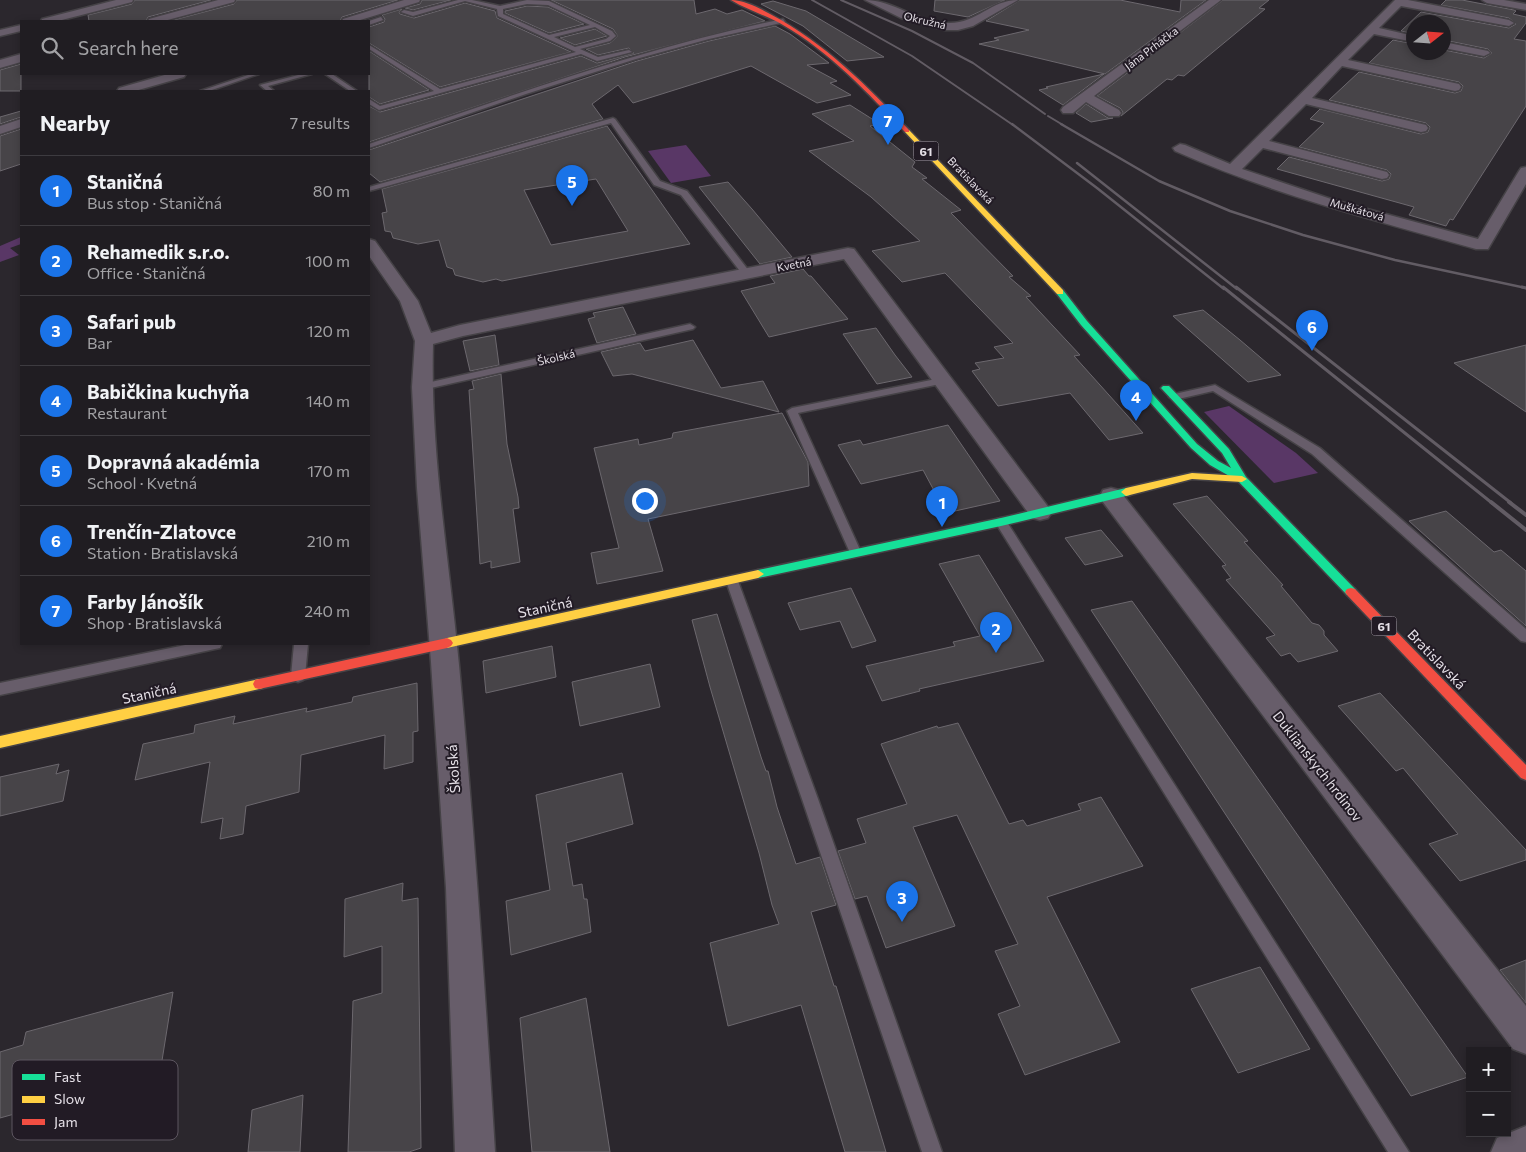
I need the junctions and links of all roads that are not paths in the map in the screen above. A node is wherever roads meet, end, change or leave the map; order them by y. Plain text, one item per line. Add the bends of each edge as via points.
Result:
1 (128, 0) edge
2 (230, 0) edge
3 (415, 0) edge
4 (465, 0) edge
5 (552, 0) edge
6 (733, 0) edge
7 (870, 0) edge
8 (1012, 0) edge
9 (1216, 0) edge
10 (1487, 0) edge
11 (1401, 1) edge
12 (561, 2) dead end
13 (68, 3) dead end
14 (1526, 7) edge
15 (500, 8) junction
16 (88, 10) junction
17 (404, 12) dead end
18 (103, 16) dead end
19 (381, 19) dead end
20 (50, 20) edge
21 (157, 20) edge
22 (350, 20) edge
23 (783, 21) junction
24 (370, 23) edge
25 (1509, 23) dead end
26 (594, 25) junction
27 (20, 28) edge
28 (1371, 30) junction
29 (0, 33) edge
30 (549, 37) junction
31 (1406, 37) edge
32 (672, 46) junction
33 (1451, 46) edge
34 (370, 48) edge
35 (575, 49) junction
36 (582, 52) junction
37 (1484, 53) dead end
38 (20, 58) edge
39 (1339, 62) junction
40 (0, 64) edge
41 (177, 75) edge
42 (253, 75) edge
43 (304, 75) edge
44 (330, 75) edge
45 (1455, 87) dead end
46 (126, 90) edge
47 (206, 90) edge
48 (270, 90) edge
49 (352, 90) edge
50 (438, 91) junction
51 (1086, 97) junction
52 (1302, 99) junction
53 (370, 102) edge
54 (1068, 110) dead end
55 (1114, 113) dead end
56 (20, 123) edge
57 (1421, 128) dead end
58 (0, 130) edge
59 (1260, 143) junction
60 (370, 146) edge
61 (1180, 148) dead end
62 (1233, 170) junction
63 (1526, 171) edge
64 (1382, 175) dead end
65 (370, 189) edge
66 (370, 245) edge
67 (746, 273) junction
68 (1067, 299) junction
69 (1095, 318) dead end
70 (690, 326) dead end
71 (424, 341) junction
72 (940, 381) junction
73 (1159, 381) dead end
74 (422, 388) junction
75 (1174, 397) junction
76 (1242, 479) junction
77 (1111, 496) junction
78 (1040, 512) junction
79 (1001, 522) junction
80 (855, 552) junction
81 (732, 581) junction
82 (1526, 637) edge
83 (443, 644) junction
84 (210, 645) edge
85 (301, 645) edge
86 (298, 676) junction
87 (0, 689) edge
88 (0, 742) edge
89 (1526, 774) edge
90 (1526, 1036) edge
91 (1526, 1146) edge
92 (475, 1152) edge
93 (932, 1152) edge
94 (1399, 1152) edge
95 (1511, 1152) edge

1 - 16 street
2 - 21 street
3 - 22 street
4 - 15 lane
4 - 17 lane via 413,14
5 - 12 lane
6 - 23 main road, Bratislavská / 61
7 - 8 street, Okružná via 891,12 930,24 957,26 968,24
9 - 51 street, Jána Prháčka
10 - 14 street
11 - 25 street
11 - 28 street
13 - 16 street
15 - 26 lane via 527,2 548,3
15 - 30 lane via 500,15
16 - 18 street
16 - 20 street
19 - 24 lane
23 - 32 lane
23 - 68 main road, Bratislavská / 61 via 813,40 850,72
26 - 30 lane
26 - 35 lane via 613,36
27 - 29 street
28 - 31 street
28 - 39 street
30 - 35 lane
32 - 36 lane via 665,43 597,59
32 - 60 lane
33 - 37 street
34 - 50 lane
35 - 36 lane
36 - 50 lane
38 - 40 street
39 - 45 street
39 - 52 street
41 - 46 street
42 - 47 lane
43 - 48 lane via 264,85
44 - 49 lane
50 - 53 lane via 379,108
51 - 54 street, Jána Prháčka
51 - 55 street
52 - 57 street
52 - 59 street
56 - 58 street
59 - 62 street
59 - 64 street
61 - 62 street, Muškátová
62 - 63 street, Muškátová via 1482,245
65 - 67 lane via 613,120 658,183 684,193
66 - 71 street, Školská via 408,301
67 - 71 street, Kvetná
67 - 72 street, Kvetná via 848,253
68 - 69 main road, Bratislavská / 61
68 - 76 main road, Bratislavská / 61 via 1084,323 1194,446 1214,463
70 - 74 lane, Školská
71 - 74 street, Školská
72 - 78 street, Kvetná
72 - 80 lane via 792,411
73 - 75 main road, Bratislavská / 61
74 - 83 street, Školská
75 - 76 main road, Bratislavská / 61 via 1226,451
75 - 82 lane via 1215,388 1316,451
76 - 77 main road, Staničná via 1192,476
76 - 89 main road, Bratislavská / 61
77 - 78 main road, Staničná
77 - 90 street, Duklianskych hrdinov
78 - 79 main road, Staničná
79 - 80 main road, Staničná
79 - 94 lane
80 - 81 main road, Staničná
81 - 83 main road, Staničná
81 - 93 lane
83 - 86 main road, Staničná
83 - 92 street, Školská via 462,888
84 - 87 lane
85 - 86 lane
86 - 88 main road, Staničná
91 - 95 street

